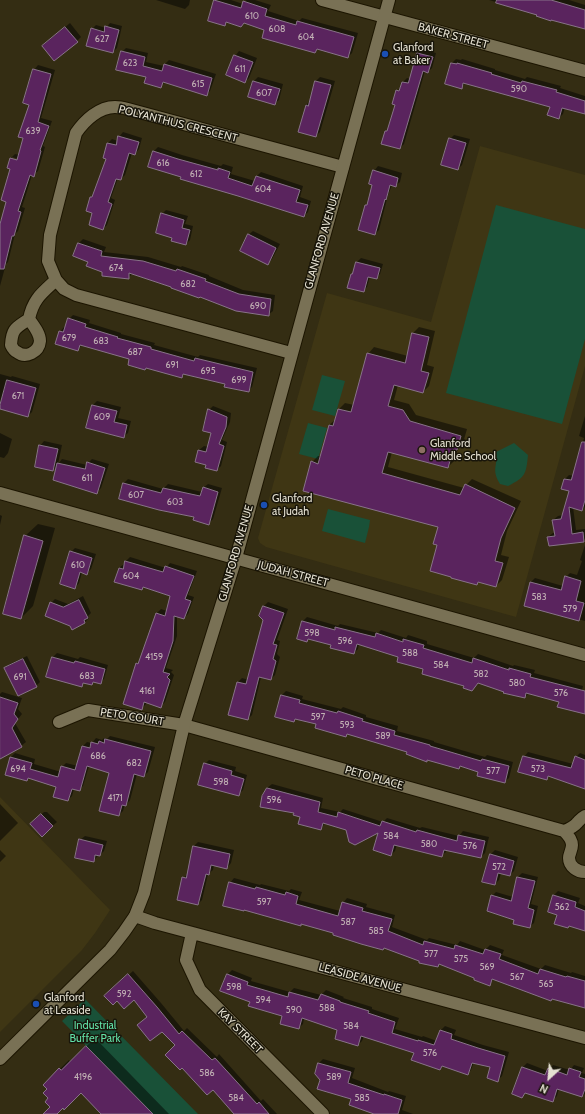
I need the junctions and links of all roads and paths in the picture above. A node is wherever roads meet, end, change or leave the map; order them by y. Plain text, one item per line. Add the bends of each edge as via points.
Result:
1 (322, 0) edge
2 (388, 0) edge
3 (384, 17) junction
4 (585, 71) edge
5 (343, 167) junction
6 (56, 280) junction
7 (29, 319) dead end
8 (291, 353) junction
9 (0, 493) edge
10 (236, 558) junction
11 (585, 655) edge
12 (59, 722) dead end
13 (184, 725) junction
14 (585, 816) edge
15 (564, 831) junction
16 (585, 872) edge
17 (136, 916) junction
18 (192, 933) junction
19 (585, 1038) edge
20 (0, 1059) edge
21 (323, 1114) edge

1 - 3 street, BAKER STREET
2 - 3 street, GLANFORD AVENUE
3 - 4 street, BAKER STREET
3 - 5 street, GLANFORD AVENUE
5 - 6 street, POLYANTHUS CRESCENT via 128,109 115,107 102,110 82,125 76,133 50,236 48,261
5 - 8 street, GLANFORD AVENUE
6 - 7 street via 38,297 31,308
6 - 8 street, POLYANTHUS CRESCENT via 64,289 76,295
8 - 10 street, GLANFORD AVENUE
9 - 10 street, JUDAH STREET
10 - 11 street, JUDAH STREET
10 - 13 street, GLANFORD AVENUE
12 - 13 street, PETO COURT via 88,710
13 - 15 street, PETO PLACE
13 - 17 street, GLANFORD AVENUE via 144,893
14 - 15 street
15 - 16 street via 572,845 570,864 575,869
17 - 18 street, LEASIDE AVENUE
17 - 20 street, GLANFORD AVENUE via 110,950
18 - 19 street, LEASIDE AVENUE
18 - 21 street, KAY STREET via 186,960 200,990

